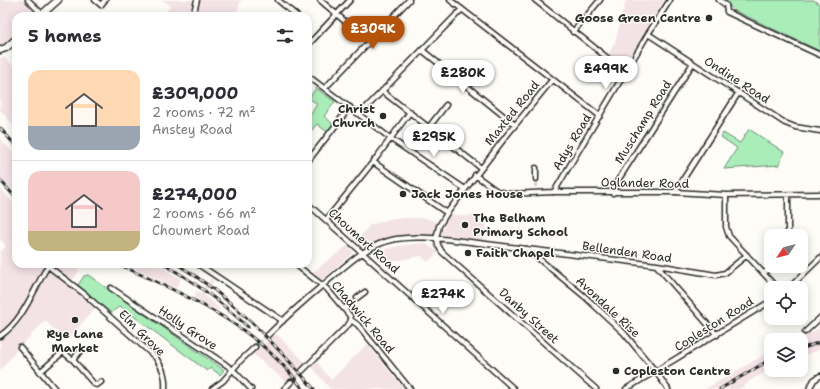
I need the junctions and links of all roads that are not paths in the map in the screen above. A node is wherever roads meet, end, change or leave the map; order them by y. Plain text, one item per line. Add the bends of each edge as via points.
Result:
1 (28, 0) edge
2 (58, 0) edge
3 (95, 0) edge
4 (105, 0) edge
5 (197, 0) edge
6 (278, 0) edge
7 (320, 0) edge
8 (350, 0) edge
9 (409, 0) edge
10 (450, 0) edge
11 (600, 0) edge
12 (670, 0) edge
13 (719, 0) edge
14 (538, 1) edge
15 (462, 9) junction
16 (38, 12) edge
17 (44, 12) edge
18 (194, 12) edge
19 (292, 12) edge
20 (336, 14) junction
21 (573, 32) junction
22 (648, 34) junction
23 (312, 41) edge
24 (369, 42) junction
25 (12, 44) edge
26 (0, 50) edge
27 (422, 50) junction
28 (820, 54) edge
29 (693, 63) junction
30 (625, 72) junction
31 (312, 80) edge
32 (552, 80) junction
33 (325, 88) junction
34 (382, 91) junction
35 (739, 92) junction
36 (446, 105) dead end
37 (350, 107) junction
38 (410, 112) junction
39 (360, 114) junction
40 (600, 116) junction
41 (515, 125) junction
42 (429, 127) junction
43 (820, 131) edge
44 (391, 137) junction
45 (312, 156) edge
46 (373, 162) junction
47 (481, 168) junction
48 (536, 168) dead end
49 (475, 175) junction
50 (536, 179) tunnel mouth
51 (536, 187) tunnel mouth
52 (465, 189) junction
53 (554, 192) junction
54 (613, 192) junction
55 (675, 192) junction
56 (535, 193) junction
57 (820, 194) edge
58 (726, 195) junction
59 (788, 195) junction
60 (312, 208) edge
61 (447, 213) junction
62 (326, 220) junction
63 (788, 229) edge
64 (437, 239) junction
65 (526, 248) junction
66 (362, 252) junction
67 (747, 254) junction
68 (820, 258) edge
69 (657, 265) junction
70 (46, 268) edge
71 (52, 268) edge
72 (204, 268) edge
73 (300, 268) edge
74 (764, 273) joint
75 (771, 281) edge
76 (796, 281) edge
77 (323, 285) junction
78 (111, 288) dead end
79 (365, 292) dead end
80 (358, 298) tunnel mouth
81 (350, 304) tunnel mouth
82 (764, 305) edge
83 (344, 309) junction
84 (820, 318) edge
85 (351, 320) junction
86 (283, 321) junction
87 (805, 332) dead end
88 (717, 334) junction
89 (268, 335) tunnel mouth
90 (0, 336) edge
91 (20, 347) dead end
92 (256, 347) tunnel mouth
93 (80, 350) dead end
94 (73, 360) junction
95 (233, 370) junction
96 (302, 371) tunnel mouth
97 (40, 372) junction
98 (656, 372) junction
99 (820, 376) edge
100 (101, 382) dead end
101 (291, 382) tunnel mouth
102 (55, 389) edge
103 (165, 389) edge
104 (212, 389) edge
105 (251, 389) edge
106 (284, 389) edge
107 (410, 389) edge
108 (514, 389) edge
109 (596, 389) edge
110 (626, 389) edge
111 (668, 389) edge
112 (809, 389) edge

1 - 16 street
2 - 17 main road
3 - 4 street via 101,5
5 - 18 street
6 - 19 street
7 - 20 street
8 - 20 street
9 - 24 street
10 - 15 street
11 - 21 street
12 - 22 street, Adys Road
13 - 28 street via 726,5 727,12
14 - 21 street
15 - 27 street
15 - 32 street
20 - 23 street
20 - 24 street
21 - 30 street
22 - 29 street, Ondine Road
22 - 30 street, Adys Road
24 - 33 street
25 - 26 main road
27 - 34 street
27 - 41 street
29 - 35 street, Ondine Road
29 - 54 street, Muschamp Road
30 - 40 street, Adys Road
31 - 33 street
32 - 40 street
32 - 41 street, Maxted Road
33 - 37 street
34 - 38 street
34 - 39 street
35 - 43 street, Ondine Road via 785,123
35 - 55 street
36 - 42 street
37 - 39 street
37 - 45 street
38 - 42 street
38 - 44 street
39 - 44 street
40 - 53 street, Adys Road
41 - 47 street, Maxted Road
42 - 47 street
44 - 46 street
44 - 52 street
46 - 61 street
46 - 62 street
47 - 49 street, Maxted Road
48 - 50 street
49 - 52 street, Maxted Road
49 - 56 street, Oglander Road via 503,193
51 - 56 street
52 - 61 street, Maxted Road
53 - 54 street, Oglander Road
53 - 56 street, Oglander Road
54 - 55 street, Oglander Road
55 - 58 street, Oglander Road
57 - 59 street, Oglander Road
58 - 59 street, Oglander Road
58 - 67 street via 726,227 729,236
59 - 63 street
60 - 62 street, Choumert Road
61 - 64 street, Maxted Road via 439,226
62 - 66 street, Choumert Road
64 - 65 street, Bellenden Road
64 - 66 street, Bellenden Road via 396,239
64 - 109 street, Danby Street via 442,252
65 - 69 street, Bellenden Road
65 - 98 street, Avondale Rise via 624,332
66 - 77 street, Bellenden Road
66 - 108 street, Choumert Road
67 - 69 street, Bellenden Road via 726,273 716,275
67 - 74 street
68 - 76 street
69 - 88 street
70 - 90 street via 16,321
71 - 103 street, Elm Grove via 89,297 156,358 166,380
72 - 86 street
73 - 77 street, Chadwick Road
74 - 75 street
77 - 83 street, Chadwick Road
77 - 86 street, Bellenden Road
78 - 95 street, Holly Grove
79 - 80 street
81 - 83 street
82 - 88 street, Copleston Road
83 - 85 street, Chadwick Road
84 - 87 street
85 - 96 street
85 - 107 street, Chadwick Road via 358,325
86 - 89 street, Bellenden Road
88 - 98 street, Copleston Road
91 - 97 street
92 - 95 street
93 - 94 street
94 - 97 street via 63,352
94 - 100 street via 94,384
95 - 104 street
95 - 105 street, Holly Grove
97 - 102 street
98 - 110 street, Copleston Road
98 - 111 street, Avondale Rise
99 - 112 street
101 - 106 street

